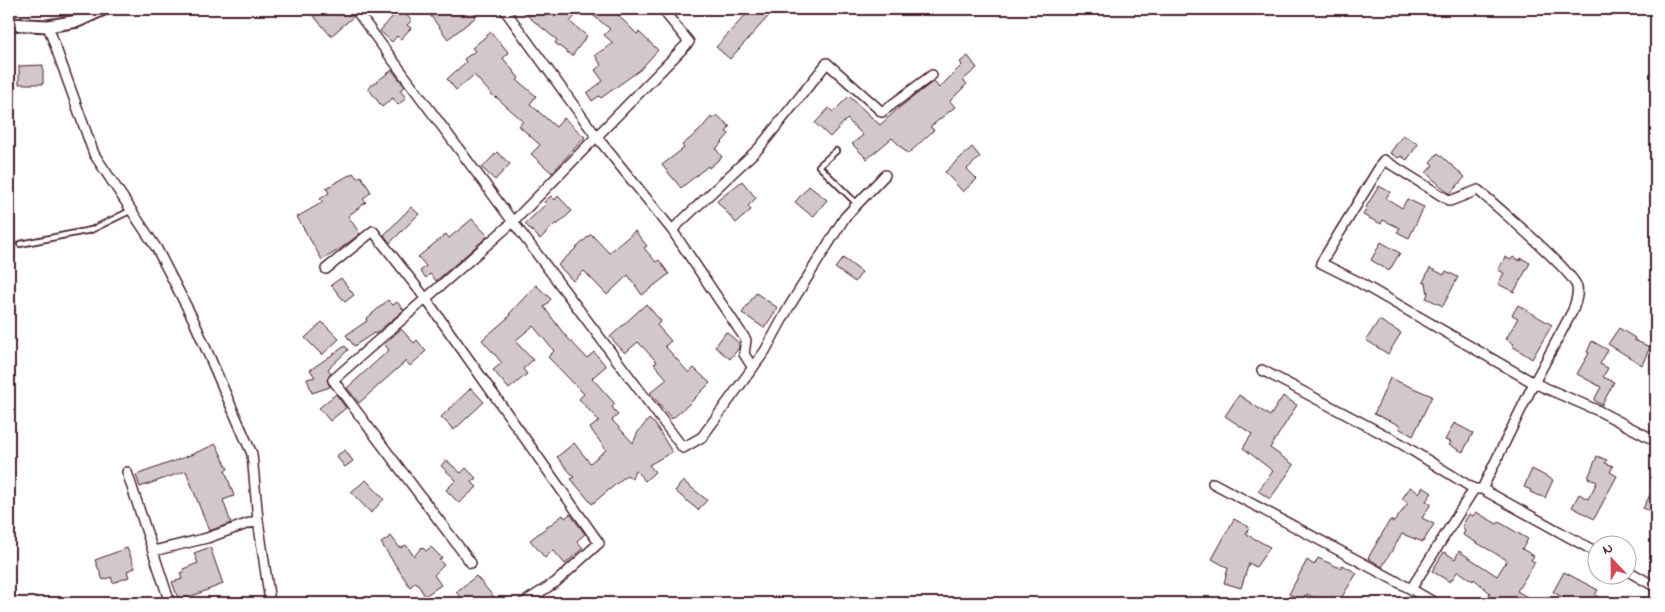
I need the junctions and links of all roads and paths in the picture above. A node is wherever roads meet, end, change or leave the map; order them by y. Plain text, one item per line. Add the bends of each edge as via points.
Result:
1 (104, 9) edge
2 (355, 9) edge
3 (504, 9) edge
4 (662, 9) edge
5 (9, 24) edge
6 (48, 26) junction
7 (932, 75) dead end
8 (596, 136) junction
9 (836, 151) dead end
10 (885, 175) dead end
11 (857, 204) junction
12 (132, 210) junction
13 (513, 222) junction
14 (672, 230) junction
15 (20, 244) dead end
16 (326, 268) dead end
17 (426, 299) junction
18 (753, 368) junction
19 (1262, 370) dead end
20 (1534, 383) junction
21 (1656, 441) edge
22 (127, 472) dead end
23 (1213, 483) dead end
24 (1478, 489) junction
25 (258, 520) junction
26 (1588, 548) edge
27 (153, 551) junction
28 (471, 564) dead end
29 (1638, 576) edge
30 (1656, 587) edge
31 (1411, 588) junction
32 (269, 595) dead end
33 (170, 603) edge
34 (523, 603) edge
35 (1435, 603) edge

1 - 6 street via 78,21
2 - 13 street
3 - 8 street
4 - 8 street via 689,42
5 - 6 street
6 - 12 street via 94,154
7 - 14 street via 882,112 827,63 759,148
8 - 13 street
8 - 14 street
9 - 11 lane via 819,166
10 - 11 street
11 - 18 street via 845,217
12 - 15 lane via 91,230
12 - 25 street via 157,249 193,319 252,454
13 - 17 street
13 - 18 street via 683,448 702,436
14 - 18 street via 746,340 744,354
16 - 17 street via 373,231
17 - 28 street via 334,380
17 - 34 street via 599,543 556,582
19 - 24 street via 1400,443
20 - 20 street via 1578,298 1574,280 1478,190 1450,201 1384,160 1321,263
20 - 21 street
20 - 24 street
22 - 27 street
23 - 31 street
24 - 26 street
24 - 31 street
25 - 27 street via 207,538
25 - 32 street
27 - 33 street
29 - 30 street
31 - 35 street

